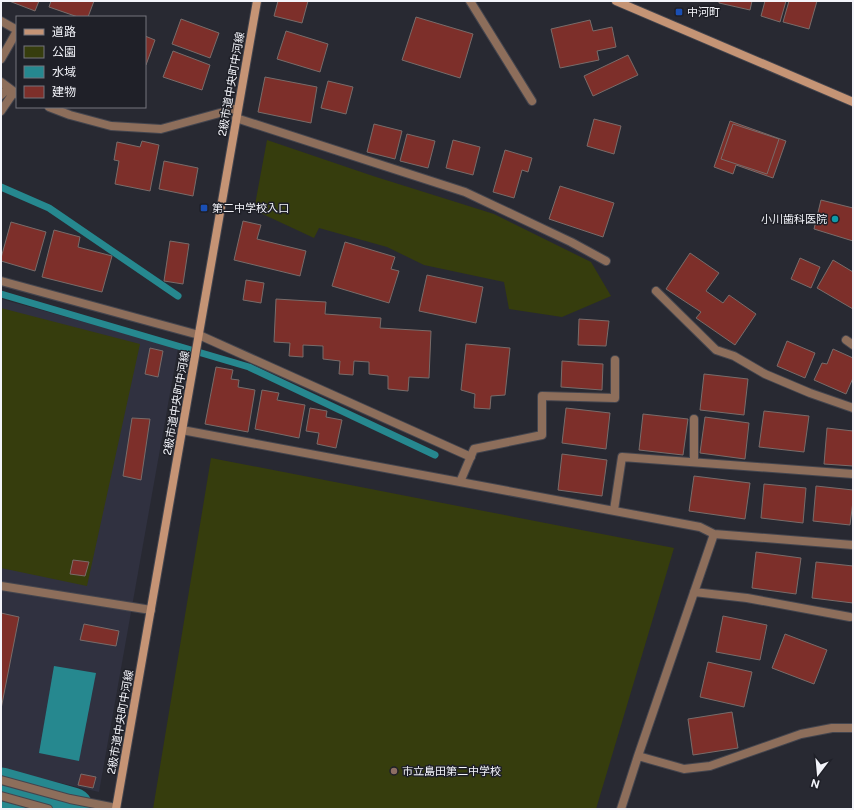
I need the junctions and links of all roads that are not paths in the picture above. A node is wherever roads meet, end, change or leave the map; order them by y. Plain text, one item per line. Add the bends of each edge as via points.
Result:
1 (257, 1) edge
2 (470, 1) edge
3 (616, 1) edge
4 (1, 20) edge
5 (16, 29) edge
6 (16, 32) edge
7 (1, 59) edge
8 (1, 82) edge
9 (13, 91) edge
10 (1, 96) edge
11 (532, 101) dead end
12 (853, 102) edge
13 (52, 108) edge
14 (238, 108) junction
15 (1, 111) edge
16 (236, 118) junction
17 (606, 261) dead end
18 (1, 282) edge
19 (656, 291) dead end
20 (199, 335) junction
21 (846, 340) dead end
22 (853, 345) edge
23 (615, 360) dead end
24 (853, 408) edge
25 (694, 419) dead end
26 (182, 430) junction
27 (471, 458) junction
28 (694, 462) junction
29 (853, 474) edge
30 (460, 482) junction
31 (614, 510) junction
32 (714, 534) junction
33 (853, 545) edge
34 (1, 586) edge
35 (694, 592) junction
36 (151, 610) junction
37 (850, 618) dead end
38 (853, 728) edge
39 (638, 756) junction
40 (1, 780) edge
41 (1, 796) edge
42 (48, 809) edge
43 (116, 809) edge
44 (621, 809) edge

1 - 14 street, 2級市道中央町中河線
2 - 11 street
3 - 12 street
4 - 5 street
6 - 7 street
8 - 9 street
9 - 10 street
9 - 15 street
13 - 14 street via 111,126 160,129
14 - 16 street, 2級市道中央町中河線
16 - 17 street via 465,192
16 - 20 street, 2級市道中央町中河線
18 - 20 street
19 - 24 street via 716,350 734,356 765,374
20 - 26 street, 2級市道中央町中河線
20 - 27 street
21 - 22 street
23 - 27 street via 615,398 542,396 542,435 474,449
25 - 28 street
26 - 30 street
26 - 36 street, 2級市道中央町中河線
27 - 30 street
28 - 29 street
28 - 31 street via 622,458
30 - 31 street
31 - 32 street via 700,527
32 - 33 street
32 - 35 street
34 - 36 street
35 - 37 street via 747,598
35 - 39 street
36 - 43 street, 2級市道中央町中河線
38 - 39 street via 832,728 801,734 710,766 684,769
39 - 44 street
40 - 43 street
41 - 42 street

